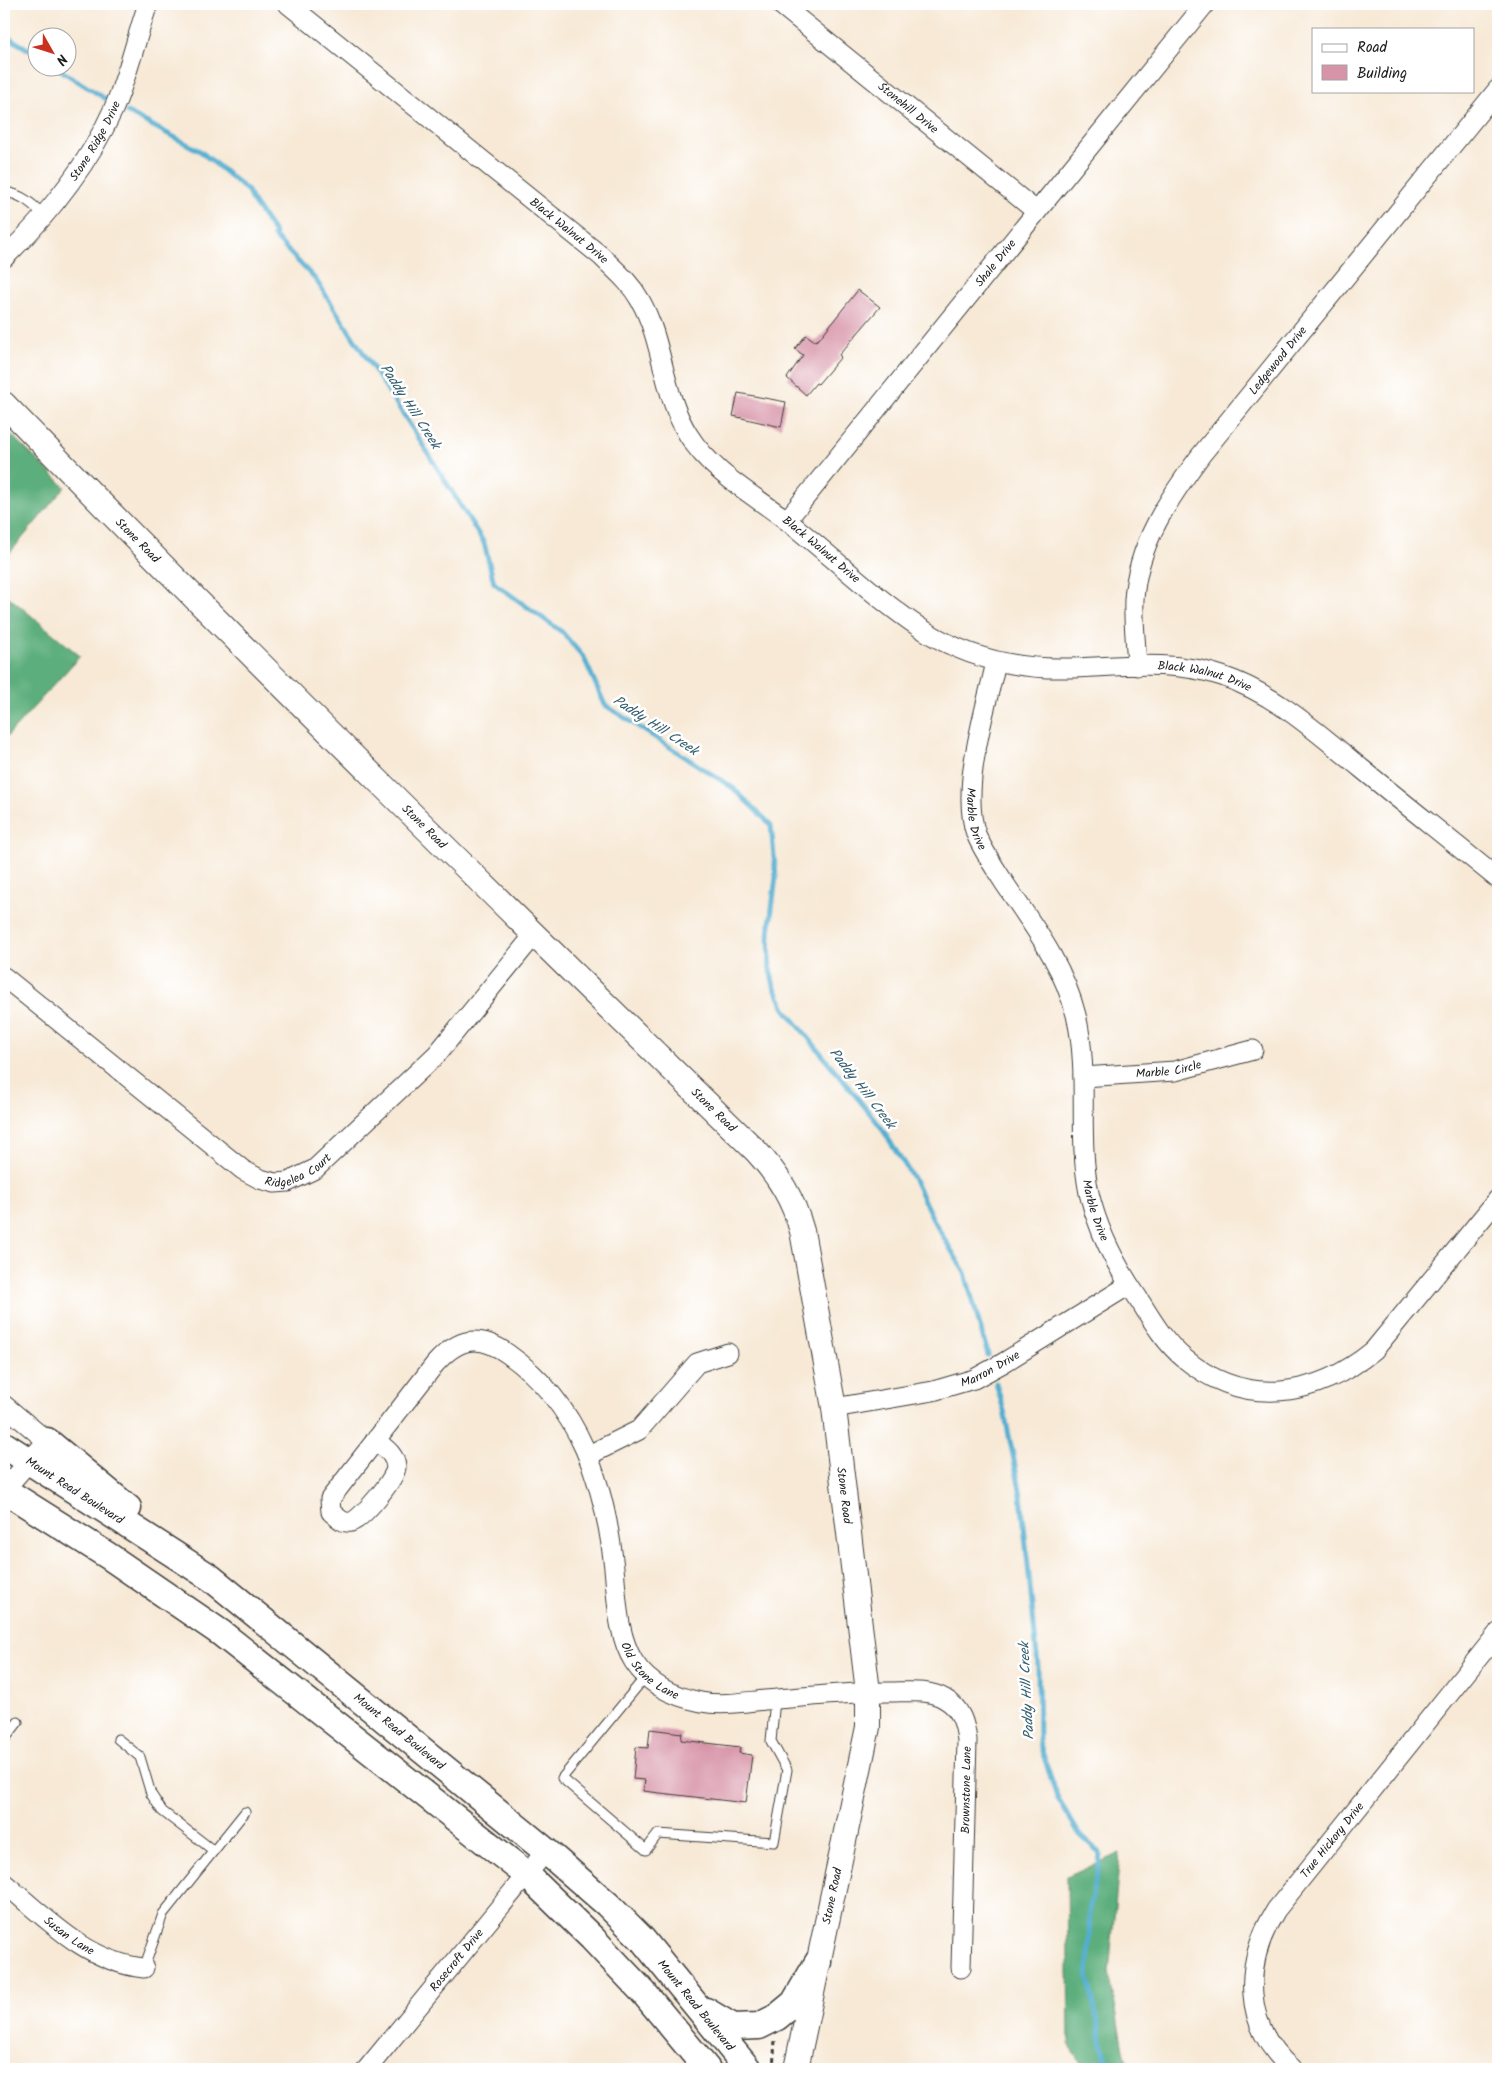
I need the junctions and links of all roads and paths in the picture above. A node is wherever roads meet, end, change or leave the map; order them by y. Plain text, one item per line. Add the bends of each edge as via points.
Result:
1 (148, 4) edge
2 (288, 4) edge
3 (780, 4) edge
4 (1205, 4) edge
5 (1498, 89) edge
6 (4, 192) edge
7 (1036, 211) junction
8 (43, 214) junction
9 (4, 258) edge
10 (4, 404) edge
11 (787, 520) junction
12 (996, 662) junction
13 (1137, 666) junction
14 (1498, 879) edge
15 (534, 935) junction
16 (4, 977) edge
17 (1252, 1050) dead end
18 (1083, 1077) junction
19 (1498, 1199) edge
20 (1129, 1285) junction
21 (728, 1353) dead end
22 (4, 1406) edge
23 (834, 1408) junction
24 (375, 1440) dead end
25 (47, 1441) junction
26 (4, 1446) edge
27 (589, 1454) junction
28 (29, 1461) junction
29 (4, 1490) edge
30 (211, 1578) junction
31 (1498, 1633) edge
32 (646, 1676) junction
33 (868, 1692) junction
34 (775, 1700) junction
35 (18, 1722) dead end
36 (118, 1739) dead end
37 (4, 1740) edge
38 (245, 1812) dead end
39 (214, 1851) junction
40 (546, 1851) junction
41 (526, 1874) junction
42 (4, 1883) edge
43 (818, 1962) junction
44 (144, 1968) joint
45 (961, 1968) dead end
46 (693, 2002) junction
47 (776, 2036) dead end
48 (367, 2069) edge
49 (707, 2069) edge
50 (748, 2069) edge
51 (773, 2069) edge
52 (796, 2069) edge
53 (1292, 2069) edge

1 - 8 street, Stone Ridge Drive via 113,109 88,155
2 - 11 street, Black Walnut Drive via 601,256 629,283 650,323 669,396 690,438 726,476
3 - 7 street, Stonehill Drive
4 - 7 street, Shale Drive
5 - 13 street, Ledgewood Drive via 1201,456 1165,507 1137,571 1134,600
6 - 8 lane via 26,199
7 - 11 street, Shale Drive
8 - 9 street, Stone Ridge Drive
10 - 15 street, Stone Road via 156,560
11 - 12 street, Black Walnut Drive via 923,630
12 - 13 street, Black Walnut Drive via 1063,668
12 - 18 street, Marble Drive via 973,768 972,814 976,833 994,866 1065,979 1076,1018
13 - 14 street, Black Walnut Drive via 1179,666 1222,676 1275,702
15 - 16 street, Ridgelea Court via 437,1054 315,1169 288,1182 260,1179 237,1166
15 - 23 street, Stone Road via 775,1171 796,1210 802,1231
17 - 18 street, Marble Circle via 1176,1071
18 - 20 street, Marble Drive via 1082,1125 1090,1195 1101,1231
19 - 20 street, Marble Drive via 1374,1350 1355,1366 1317,1385 1259,1391 1238,1387 1206,1373 1184,1359 1168,1343
20 - 23 street, Marron Drive via 974,1379 933,1391
21 - 27 street via 698,1363 639,1430
22 - 25 street
23 - 33 street, Stone Road
24 - 27 street, Old Stone Lane via 446,1352 472,1340 499,1347 530,1372 565,1414
25 - 28 street
25 - 30 main road
26 - 28 main road, Mount Read Boulevard
27 - 32 street, Old Stone Lane via 607,1514 621,1626 633,1660
28 - 29 street
28 - 30 main road, Mount Read Boulevard
29 - 41 main road via 221,1633
30 - 40 main road, Mount Read Boulevard
31 - 53 street, True Hickory Drive via 1263,1930 1257,1947 1253,2001 1264,2036
32 - 34 street, Old Stone Lane via 666,1691 702,1702
32 - 34 lane via 562,1778 646,1850 658,1834 774,1842 786,1770 771,1741
33 - 34 street, Old Stone Lane
33 - 43 street, Stone Road via 868,1727
33 - 45 street, Brownstone Lane via 937,1695 951,1703 962,1718 967,1740
35 - 37 lane
36 - 39 lane via 140,1757 152,1794 162,1811
38 - 39 lane
39 - 44 lane via 163,1914
40 - 41 street, Rosecroft Drive
40 - 46 main road, Mount Read Boulevard via 642,1939
41 - 48 street, Rosecroft Drive
41 - 49 main road via 638,1986
42 - 44 street, Susan Lane via 89,1951 115,1963
43 - 46 main road via 794,2003 777,2018 759,2026 733,2027
43 - 52 street, Stone Road
46 - 50 main road, Mount Read Boulevard
47 - 51 path

